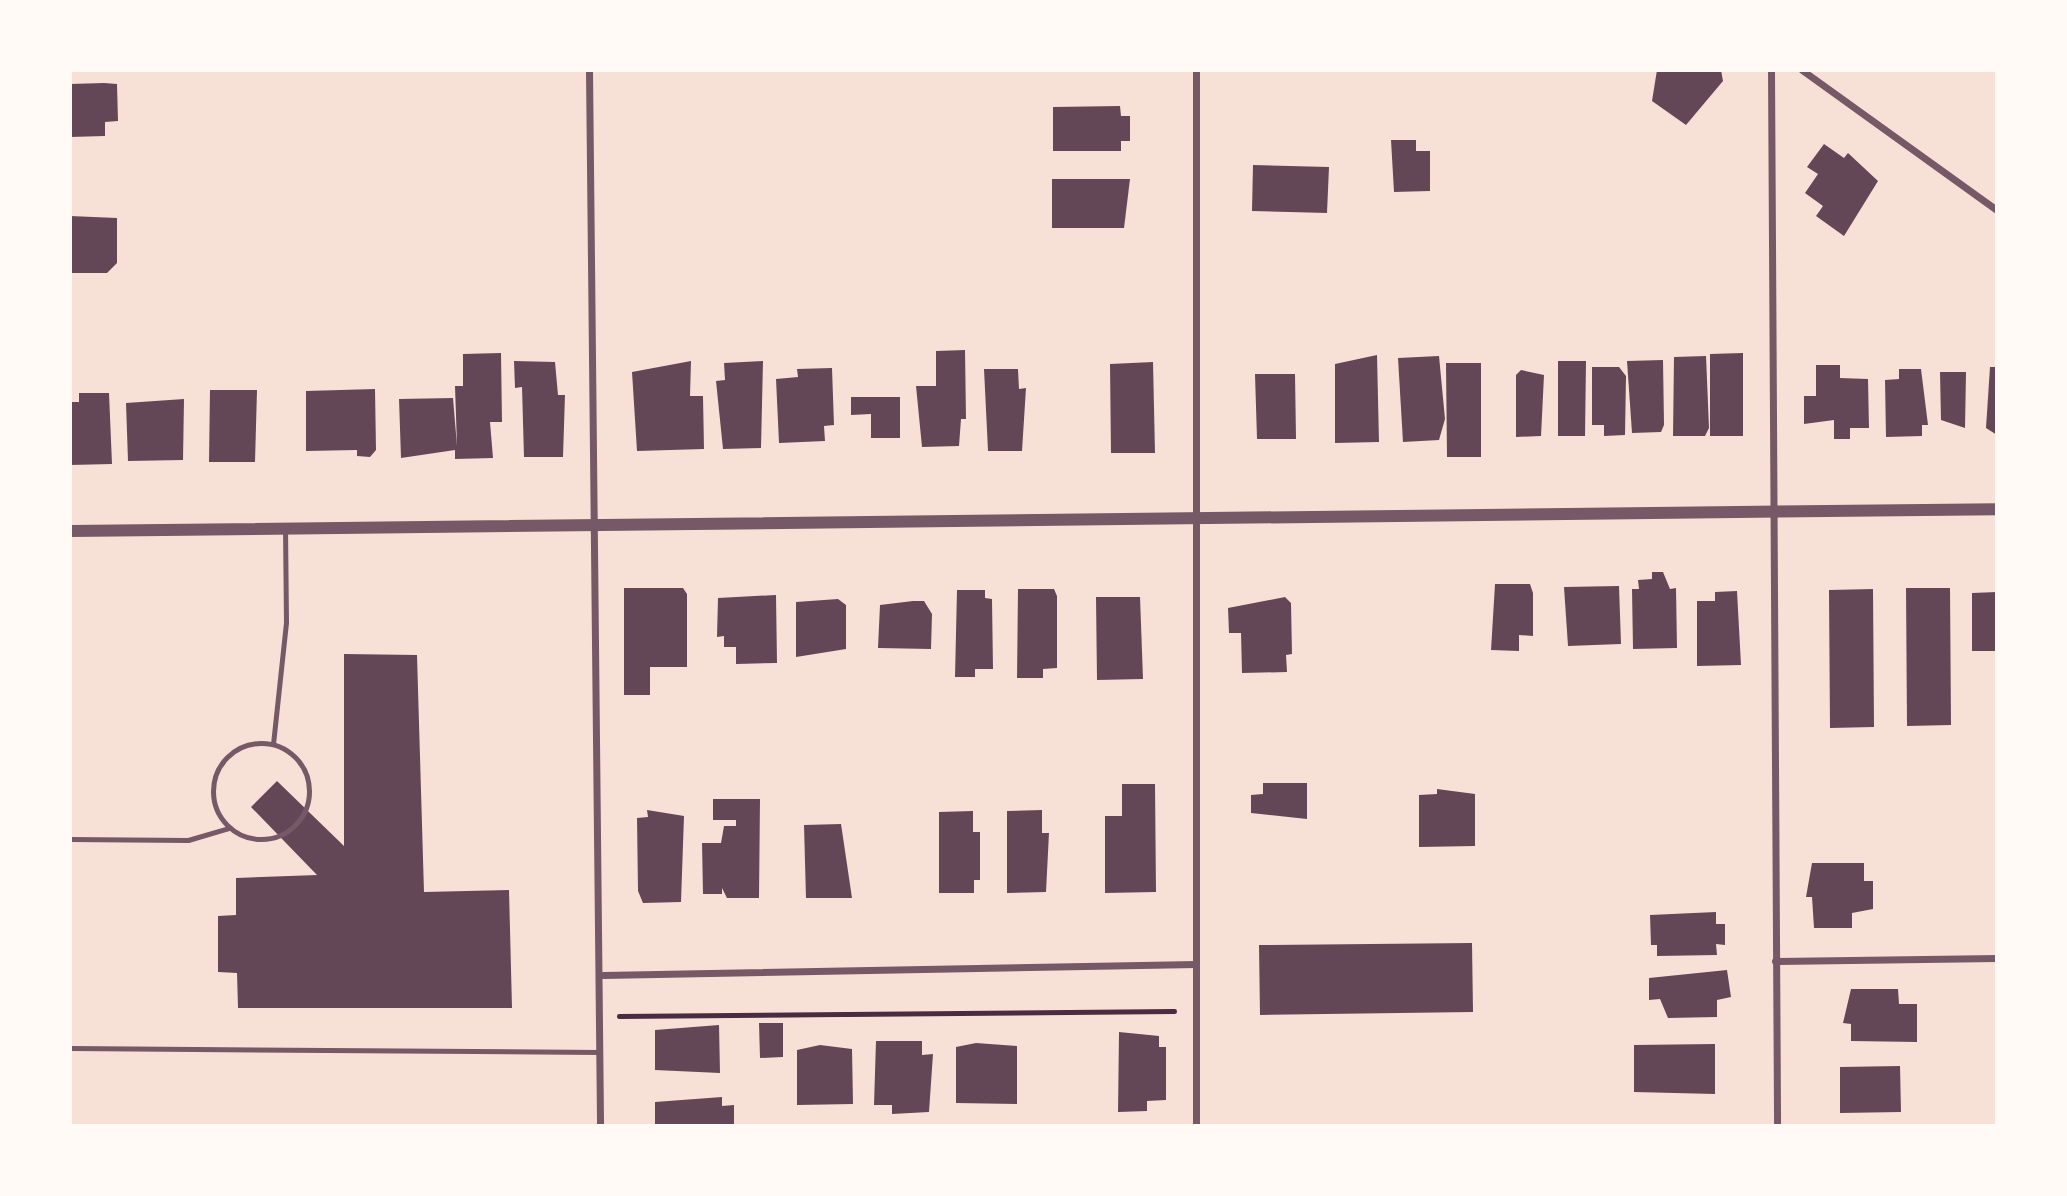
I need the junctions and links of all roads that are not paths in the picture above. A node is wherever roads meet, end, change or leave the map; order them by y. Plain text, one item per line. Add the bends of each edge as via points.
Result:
1 (589, 70) edge
2 (1196, 70) edge
3 (1771, 70) edge
4 (1802, 70) edge
5 (1997, 210) edge
6 (1997, 509) edge
7 (1776, 512) junction
8 (1196, 519) junction
9 (596, 527) junction
10 (285, 528) junction
11 (70, 531) edge
12 (273, 744) junction
13 (229, 828) junction
14 (70, 839) edge
15 (1997, 958) edge
16 (1775, 961) junction
17 (1196, 964) junction
18 (603, 975) junction
19 (70, 1048) edge
20 (600, 1052) junction
21 (600, 1126) edge
22 (1196, 1126) edge
23 (1777, 1126) edge

1 - 9 street
2 - 8 street
3 - 7 street
4 - 5 street
6 - 7 street
7 - 8 street
7 - 16 street
8 - 9 street
8 - 17 street
9 - 10 street
9 - 18 street
10 - 11 street
10 - 12 lane via 286,622
12 - 13 lane via 242,747 219,767 213,799
12 - 13 lane via 307,774 304,812 276,838 243,837
13 - 14 lane via 188,840
15 - 16 street
16 - 23 street
17 - 18 street
17 - 22 street
18 - 20 street
19 - 20 lane
20 - 21 street

